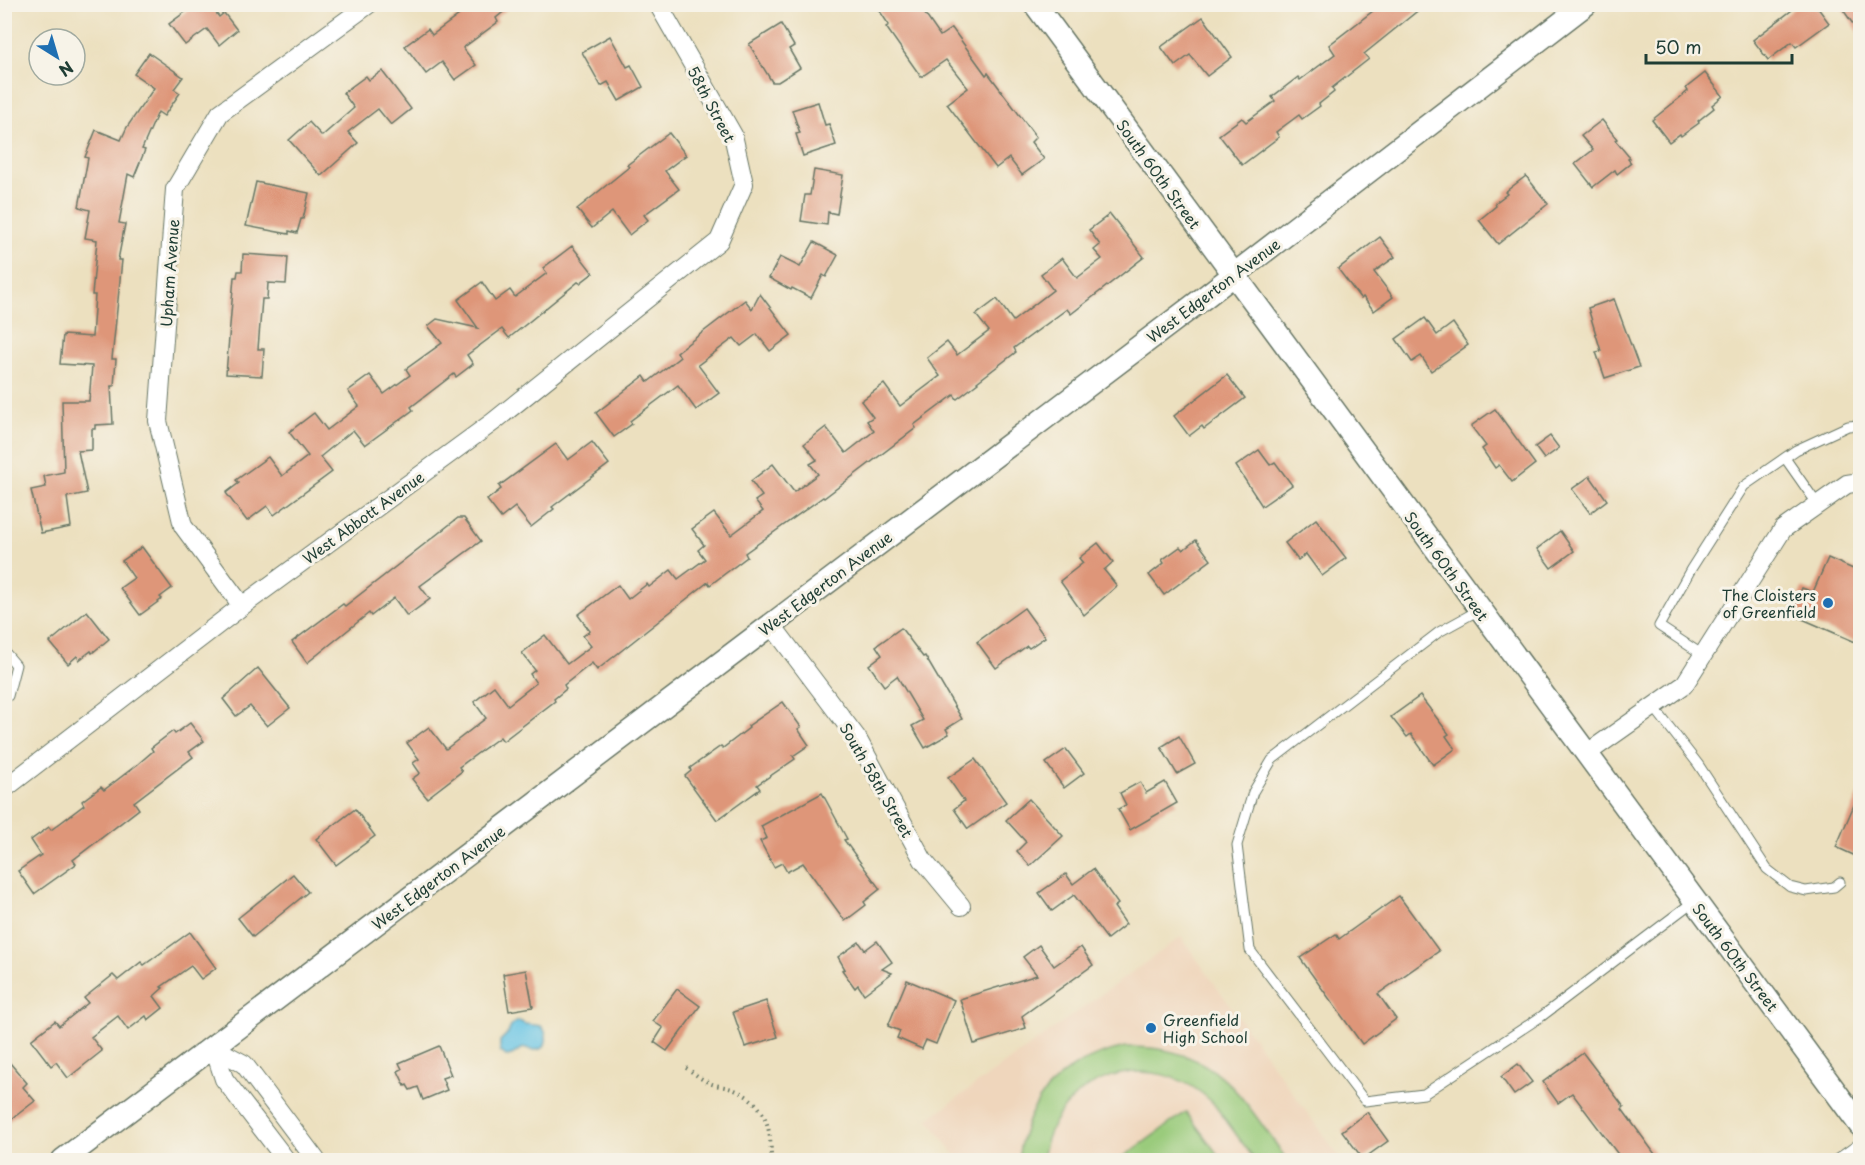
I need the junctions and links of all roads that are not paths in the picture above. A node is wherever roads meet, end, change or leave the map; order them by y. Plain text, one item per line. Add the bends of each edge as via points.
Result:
1 (369, 4) edge
2 (658, 4) edge
3 (1035, 4) edge
4 (1586, 4) edge
5 (719, 241) joint
6 (1233, 275) junction
7 (1860, 425) edge
8 (1785, 458) junction
9 (1860, 482) edge
10 (1818, 505) junction
11 (242, 606) junction
12 (1479, 610) junction
13 (771, 624) junction
14 (4, 651) edge
15 (1702, 655) junction
16 (4, 699) edge
17 (1653, 706) junction
18 (1586, 754) junction
19 (4, 789) edge
20 (1840, 882) dead end
21 (1695, 901) junction
22 (961, 906) dead end
23 (214, 1048) junction
24 (1860, 1125) edge
25 (1860, 1143) edge
26 (63, 1161) edge
27 (286, 1161) edge
28 (316, 1161) edge
29 (1836, 1161) edge

1 - 11 street, Upham Avenue via 220,113 175,189 158,421 183,526
2 - 5 street, 58th Street via 733,135 744,184
3 - 6 street, South 60th Street
4 - 6 street, West Edgerton Avenue
5 - 11 street, West Abbott Avenue via 493,422
6 - 12 street, South 60th Street
6 - 13 street, West Edgerton Avenue
7 - 8 lane via 1848,426
8 - 10 lane
8 - 15 lane via 1744,486 1659,626
9 - 10 street via 1847,484
10 - 15 street via 1783,529
11 - 19 street, West Abbott Avenue
12 - 18 street, South 60th Street
12 - 21 lane via 1439,632 1272,760 1253,792 1237,845 1250,950 1365,1101 1424,1094 1542,1016
13 - 22 street, South 58th Street via 856,738 922,860
13 - 23 street, West Edgerton Avenue
14 - 16 lane via 16,665 9,696
15 - 17 street via 1684,685
17 - 18 street
17 - 20 lane via 1698,764 1767,870 1790,887 1806,891 1834,887
18 - 21 street, South 60th Street
21 - 24 street, South 60th Street
23 - 26 street, West Edgerton Avenue
23 - 27 street via 224,1079
23 - 28 street via 244,1064
25 - 29 lane

